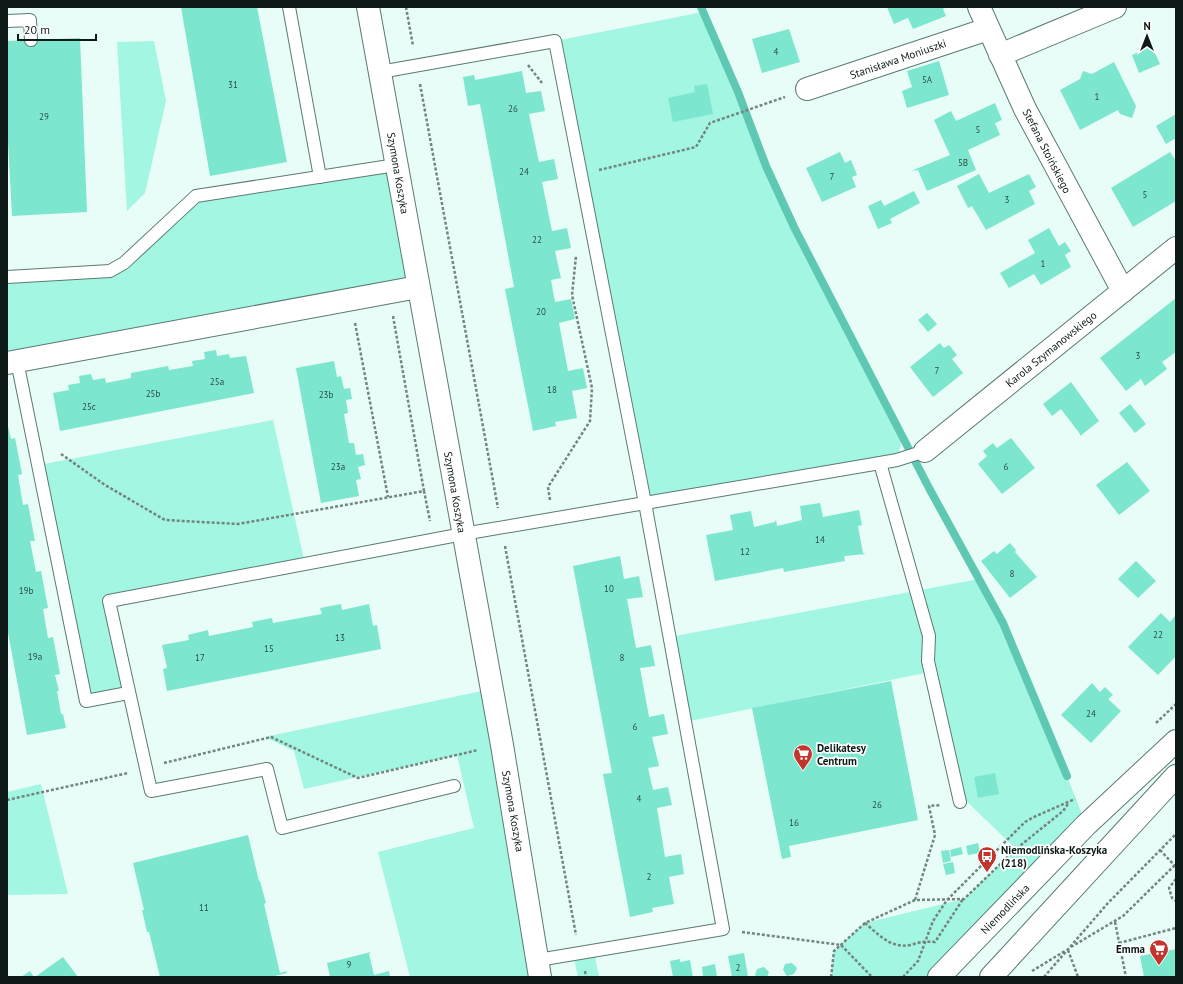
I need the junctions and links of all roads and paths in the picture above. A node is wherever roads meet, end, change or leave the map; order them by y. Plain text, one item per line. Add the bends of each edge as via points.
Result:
1 (289, 7) edge
2 (368, 7) edge
3 (406, 7) edge
4 (979, 7) edge
5 (1115, 7) edge
6 (7, 21) edge
7 (988, 28) junction
8 (31, 40) dead end
9 (512, 49) junction
10 (1000, 55) junction
11 (417, 66) junction
12 (380, 72) junction
13 (545, 87) dead end
14 (808, 89) dead end
15 (762, 105) dead end
16 (396, 165) junction
17 (581, 174) junction
18 (320, 177) junction
19 (1176, 248) edge
20 (576, 250) dead end
21 (7, 277) edge
22 (418, 287) junction
23 (1123, 291) junction
24 (353, 315) dead end
25 (399, 348) dead end
26 (12, 362) edge
27 (925, 451) joint
28 (61, 454) dead end
29 (880, 463) junction
30 (424, 491) junction
31 (388, 497) junction
32 (645, 502) junction
33 (553, 518) junction
34 (502, 528) junction
35 (463, 534) junction
36 (434, 540) junction
37 (128, 693) junction
38 (1176, 741) edge
39 (1176, 776) edge
40 (454, 786) dead end
41 (960, 802) joint
42 (1176, 834) edge
43 (1160, 850) junction
44 (1176, 865) edge
45 (1176, 879) edge
46 (964, 899) junction
47 (915, 900) junction
48 (947, 900) junction
49 (1176, 901) edge
50 (1115, 922) junction
51 (865, 923) junction
52 (1176, 928) edge
53 (723, 929) junction
54 (925, 941) junction
55 (1119, 943) junction
56 (841, 945) junction
57 (1068, 949) junction
58 (581, 953) junction
59 (539, 969) edge
60 (1029, 973) dead end
61 (831, 977) edge
62 (872, 977) edge
63 (903, 977) edge
64 (939, 977) edge
65 (991, 977) edge
66 (1044, 977) edge
67 (1078, 977) edge
68 (1126, 977) edge

1 - 18 lane
2 - 12 street, Szymona Koszyka
3 - 11 path
4 - 7 street, Stefana Stoińskiego
5 - 10 street
6 - 8 lane via 30,20
7 - 10 street, Stefana Stoińskiego
7 - 14 street, Stanisława Moniuszki
9 - 11 lane
9 - 13 path via 522,57
9 - 17 lane via 555,42
10 - 23 street, Stefana Stoińskiego via 1061,179
11 - 12 lane
11 - 34 path
12 - 16 street, Szymona Koszyka
15 - 17 path via 710,123 696,147
16 - 18 lane
16 - 22 street, Szymona Koszyka
17 - 32 lane
18 - 21 lane via 196,196 124,262 110,271
19 - 23 street, Karola Szymanowskiego
20 - 33 path via 572,295 592,388 590,421 548,486
22 - 26 street
22 - 35 street, Szymona Koszyka
23 - 27 street, Karola Szymanowskiego
24 - 31 path
25 - 30 path
26 - 37 lane via 86,701
27 - 29 lane
28 - 31 path via 105,485 165,520 238,524
29 - 32 lane
29 - 41 lane via 929,636 928,660
30 - 31 path
30 - 36 path
32 - 33 lane
32 - 53 lane
33 - 34 lane
34 - 35 lane
34 - 58 path
35 - 36 lane
35 - 59 street, Szymona Koszyka via 515,818
36 - 37 lane via 109,601
37 - 40 lane via 151,791 267,769 282,828
38 - 64 street, Niemodlińska via 1075,836
39 - 65 street
41 - 47 path via 929,806 934,835
42 - 43 path
43 - 44 path
43 - 57 path via 1108,903
44 - 50 path
45 - 49 path via 1169,888 1172,898
46 - 48 path
46 - 48 path via 1016,849 1064,811 1069,803 1025,822
46 - 54 path via 934,942
47 - 48 path
47 - 51 path
48 - 54 path via 933,921
50 - 55 path
50 - 57 path
51 - 54 path via 889,943 909,945
51 - 56 path
52 - 55 path
53 - 56 path
53 - 58 lane
54 - 63 path via 918,961
55 - 68 path
56 - 61 path via 834,951
56 - 62 path
57 - 60 path
57 - 66 path
57 - 67 path
58 - 59 lane

